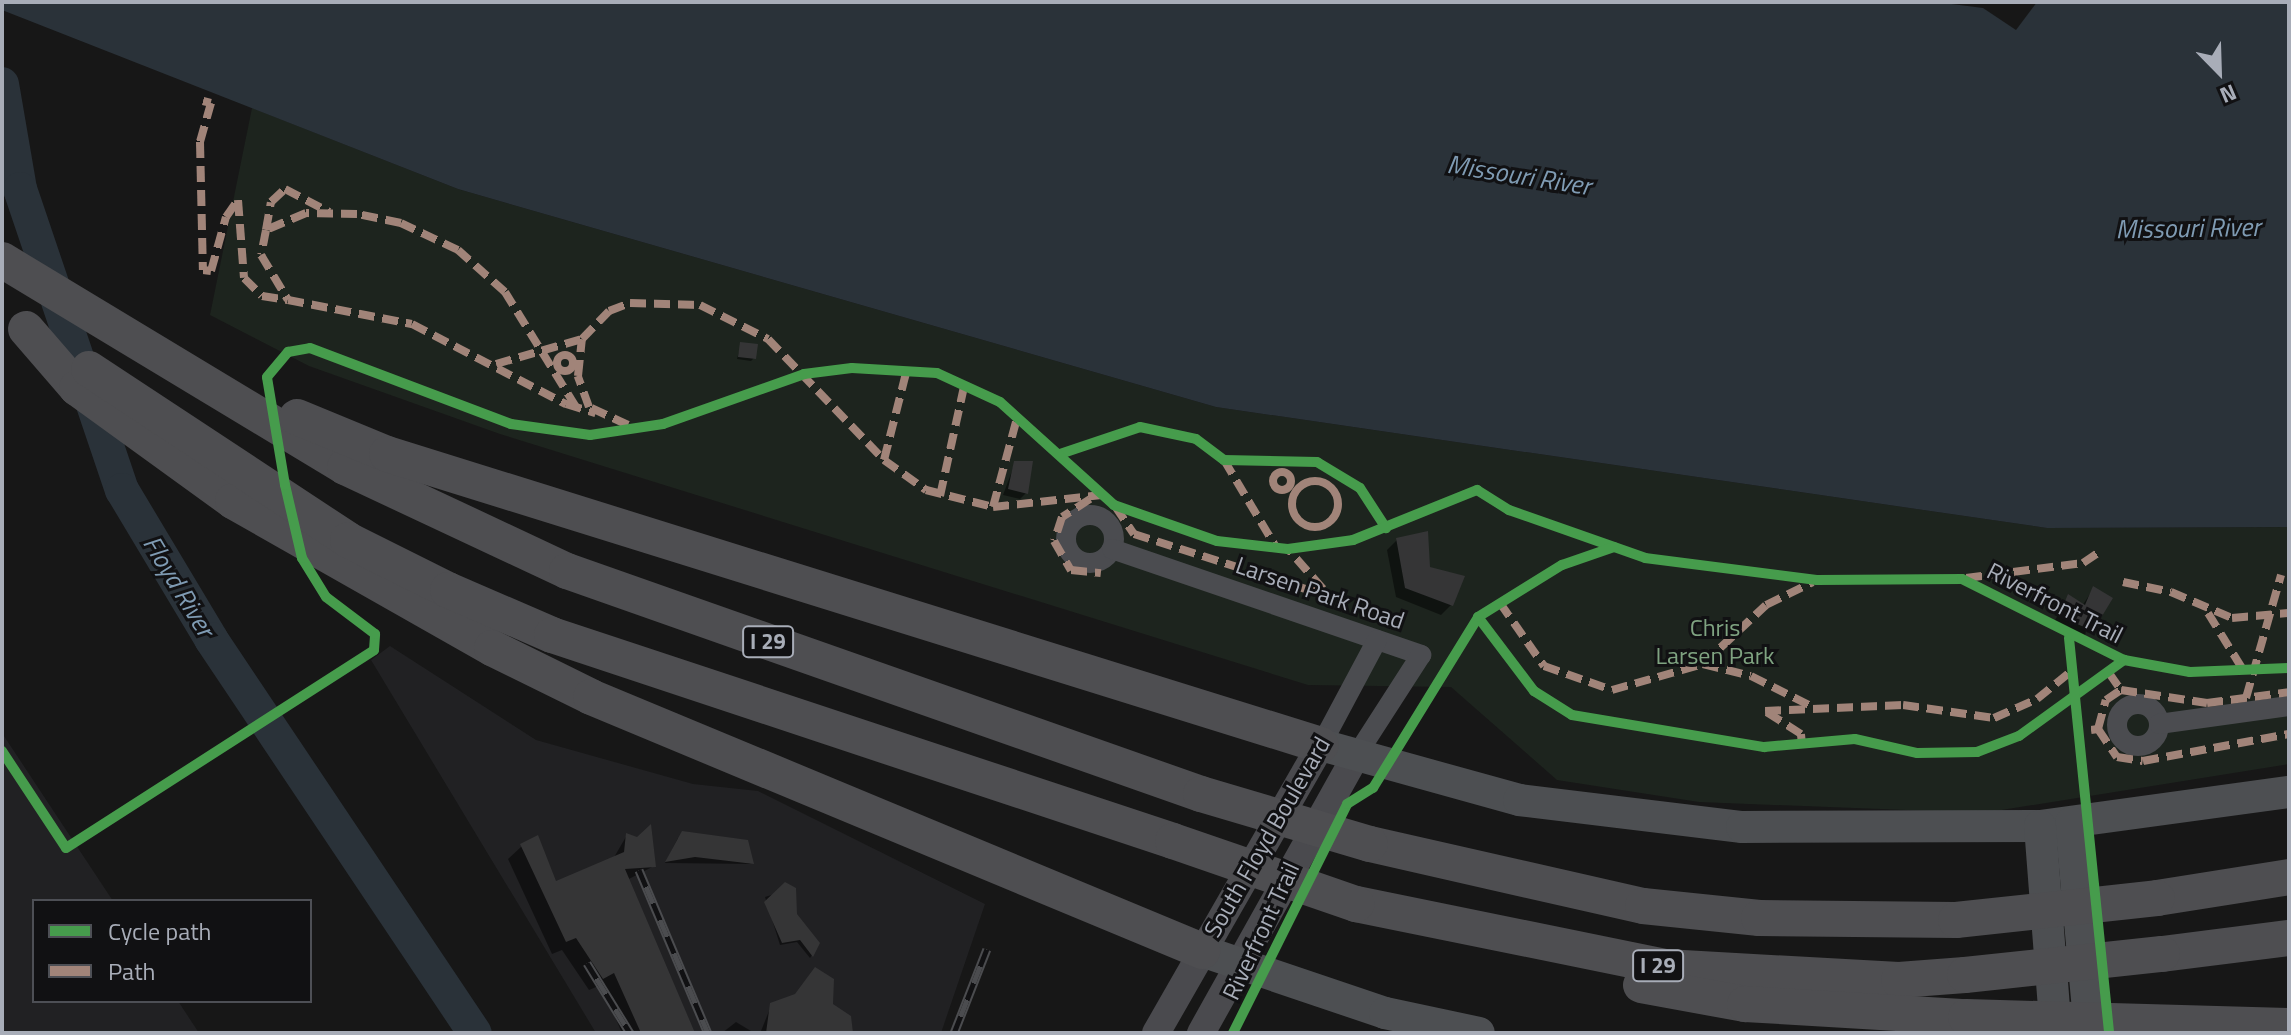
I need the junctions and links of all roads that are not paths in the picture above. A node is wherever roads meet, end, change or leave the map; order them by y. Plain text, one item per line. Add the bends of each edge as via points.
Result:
1 (2, 260) edge
2 (14, 321) edge
3 (344, 452) junction
4 (1112, 549) dead end
5 (349, 556) junction
6 (1377, 640) junction
7 (1421, 655) joint
8 (2289, 706) edge
9 (2159, 724) dead end
10 (1321, 745) junction
11 (1356, 756) junction
12 (2289, 792) edge
13 (2055, 825) junction
14 (2289, 877) edge
15 (2289, 938) edge
16 (1540, 945) junction
17 (1202, 951) junction
18 (1241, 966) junction
19 (2289, 1025) edge
20 (1156, 1033) edge
21 (1201, 1033) edge
22 (1479, 1033) edge
23 (2056, 1033) edge
24 (2090, 1033) edge
25 (2257, 1033) edge

1 - 3 highway, I 29
2 - 5 highway via 77,388 233,501
3 - 10 highway
3 - 14 highway, I 29, bridge via 567,571 1201,794 1370,844 1643,906 1759,918 1956,920
4 - 6 street, Larsen Park Road
5 - 16 highway, I 29, bridge via 552,635 1356,904
5 - 17 highway via 591,697
6 - 7 street, Larsen Park Road
6 - 10 street, South Floyd Boulevard
7 - 11 street, South Floyd Boulevard
8 - 9 street
10 - 11 main road
10 - 17 main road, South Floyd Boulevard
11 - 13 main road via 1453,786 1646,821 1854,832
11 - 18 main road, South Floyd Boulevard
12 - 13 main road
13 - 23 main road
13 - 24 main road
15 - 16 highway, I 29, bridge via 1899,980 1755,974
16 - 19 highway, bridge via 1604,978 1745,1004 1966,1017
17 - 18 main road
17 - 20 main road, South Floyd Boulevard
18 - 21 main road, South Floyd Boulevard
18 - 22 main road via 1385,1013
19 - 25 highway

